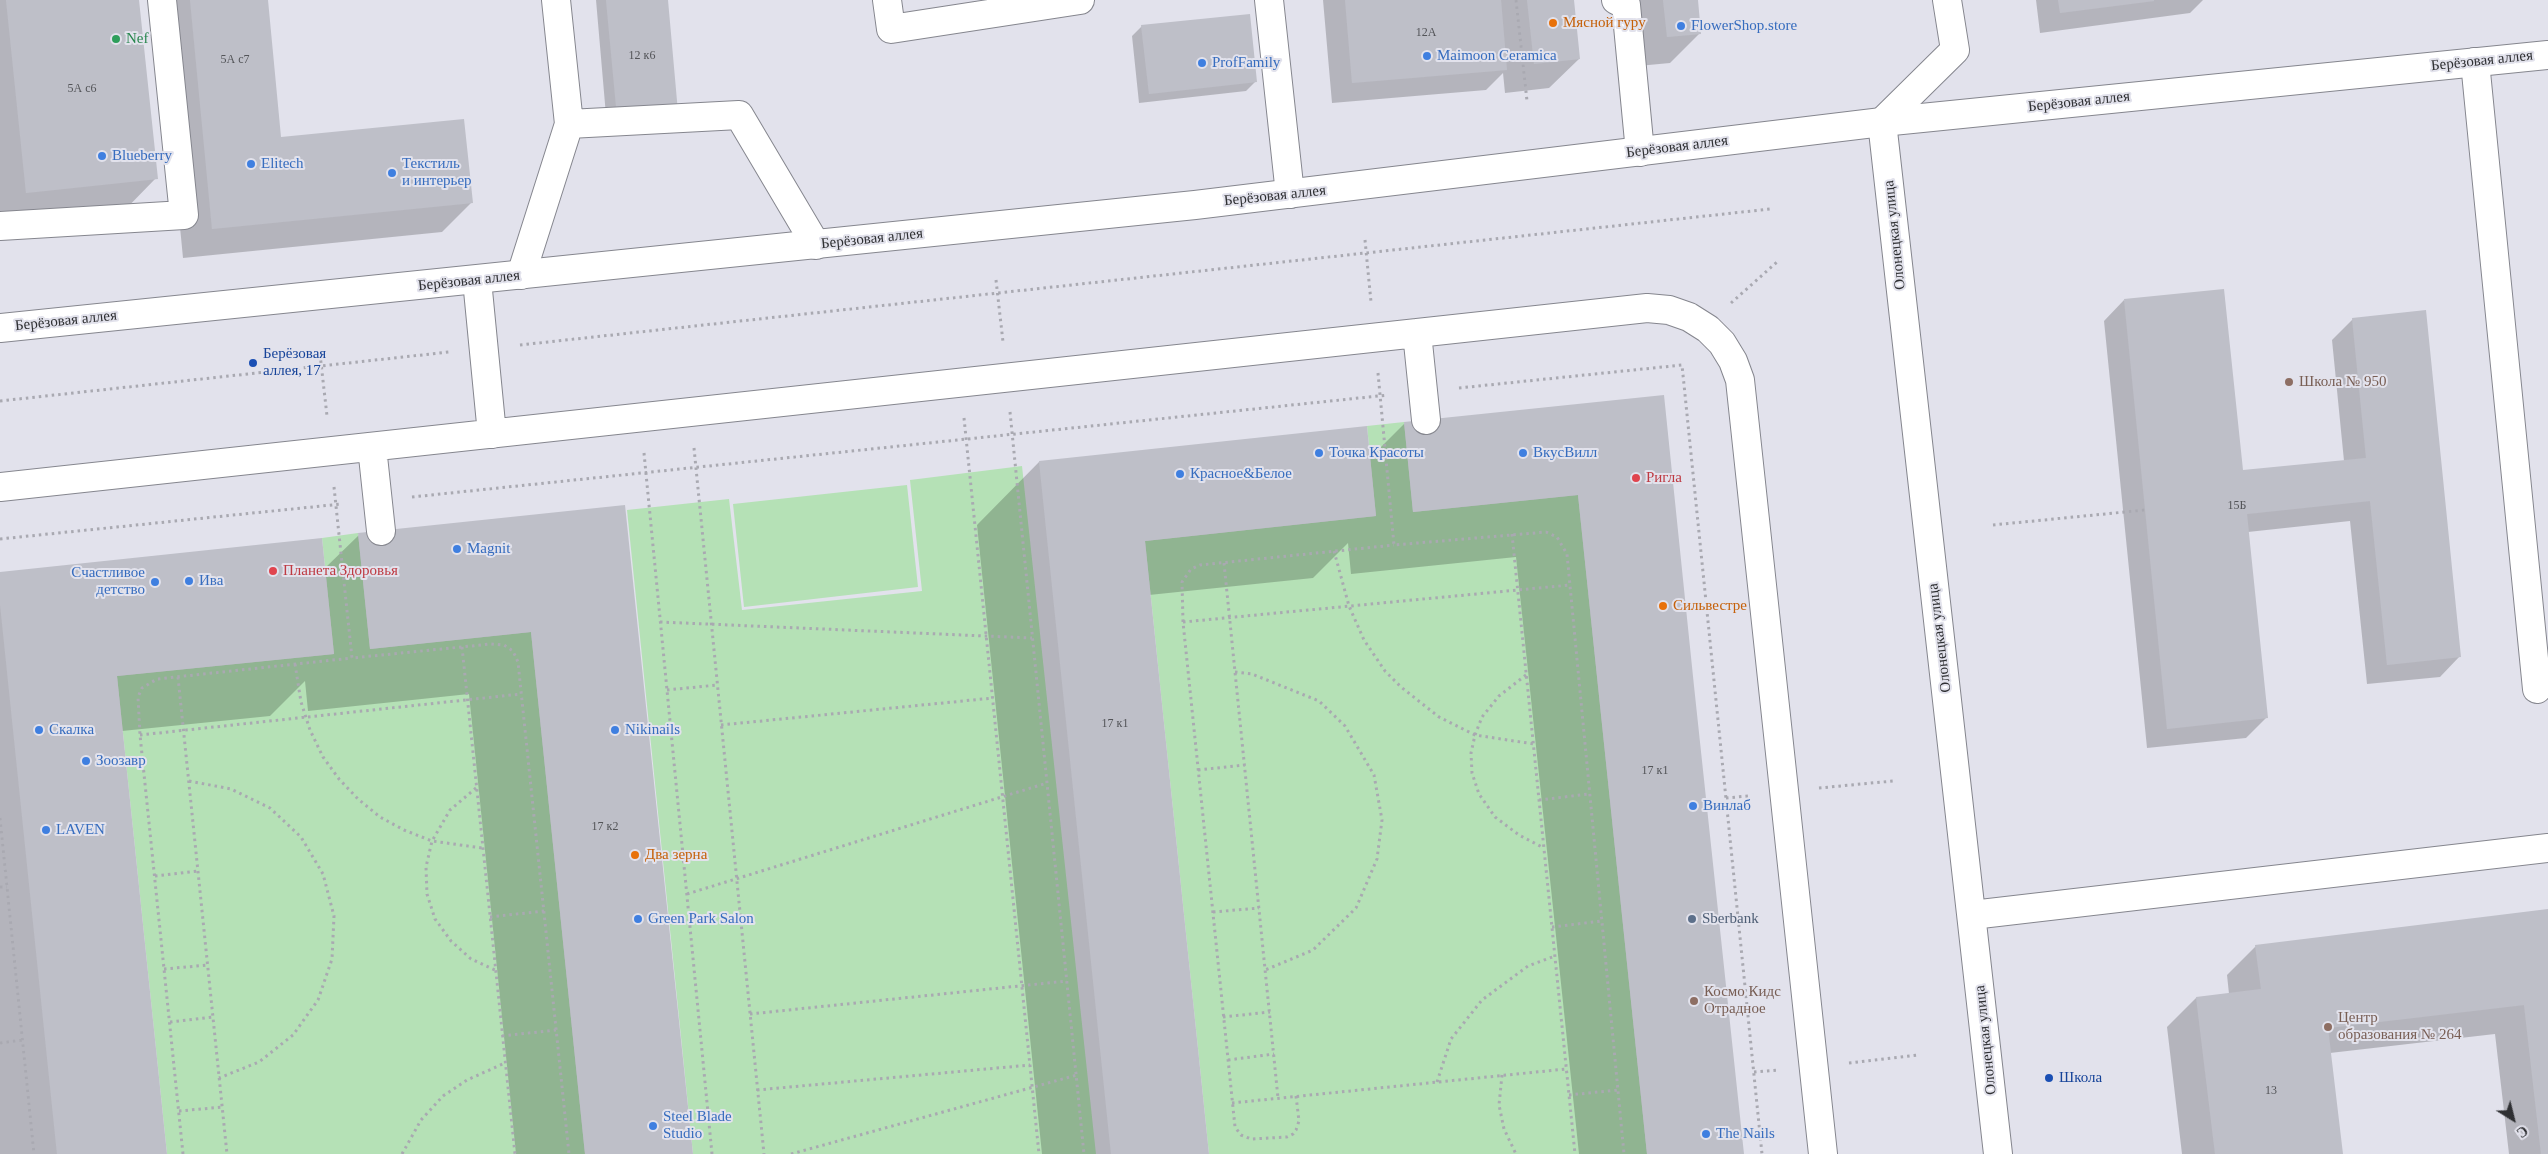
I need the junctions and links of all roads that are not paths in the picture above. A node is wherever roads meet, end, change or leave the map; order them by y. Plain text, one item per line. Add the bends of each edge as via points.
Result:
1 (162, 0) edge
2 (556, 0) edge
3 (887, 0) edge
4 (1080, 0) edge
5 (1269, 0) edge
6 (1616, 0) edge
7 (1947, 0) edge
8 (2548, 54) edge
9 (2476, 62) junction
10 (1882, 122) junction
11 (569, 124) junction
12 (1640, 152) junction
13 (1290, 194) junction
14 (0, 226) edge
15 (816, 244) junction
16 (521, 276) junction
17 (477, 280) junction
18 (0, 328) edge
19 (1417, 333) junction
20 (1426, 420) dead end
21 (492, 434) junction
22 (372, 447) junction
23 (0, 487) edge
24 (381, 531) dead end
25 (2537, 689) dead end
26 (2548, 848) edge
27 (1972, 915) junction
28 (1823, 1154) edge
29 (1998, 1154) edge

1 - 14 main road via 184,215
2 - 11 main road
3 - 4 main road via 891,29
5 - 13 main road
6 - 12 main road via 1626,5
7 - 10 main road via 1955,50
8 - 9 main road, Берёзовая аллея
9 - 10 main road, Берёзовая аллея
9 - 25 main road
10 - 12 main road, Берёзовая аллея
10 - 27 main road, Олонецкая улица
11 - 15 main road via 740,115
11 - 16 main road
12 - 13 main road, Берёзовая аллея
13 - 15 main road, Берёзовая аллея
15 - 16 main road, Берёзовая аллея
16 - 17 main road, Берёзовая аллея
17 - 18 main road, Берёзовая аллея
17 - 21 main road
19 - 20 main road
19 - 21 main road
19 - 28 main road via 1655,308 1689,317 1708,329 1733,361 1741,387
21 - 22 main road
22 - 23 main road
22 - 24 main road
26 - 27 main road
27 - 29 main road, Олонецкая улица

